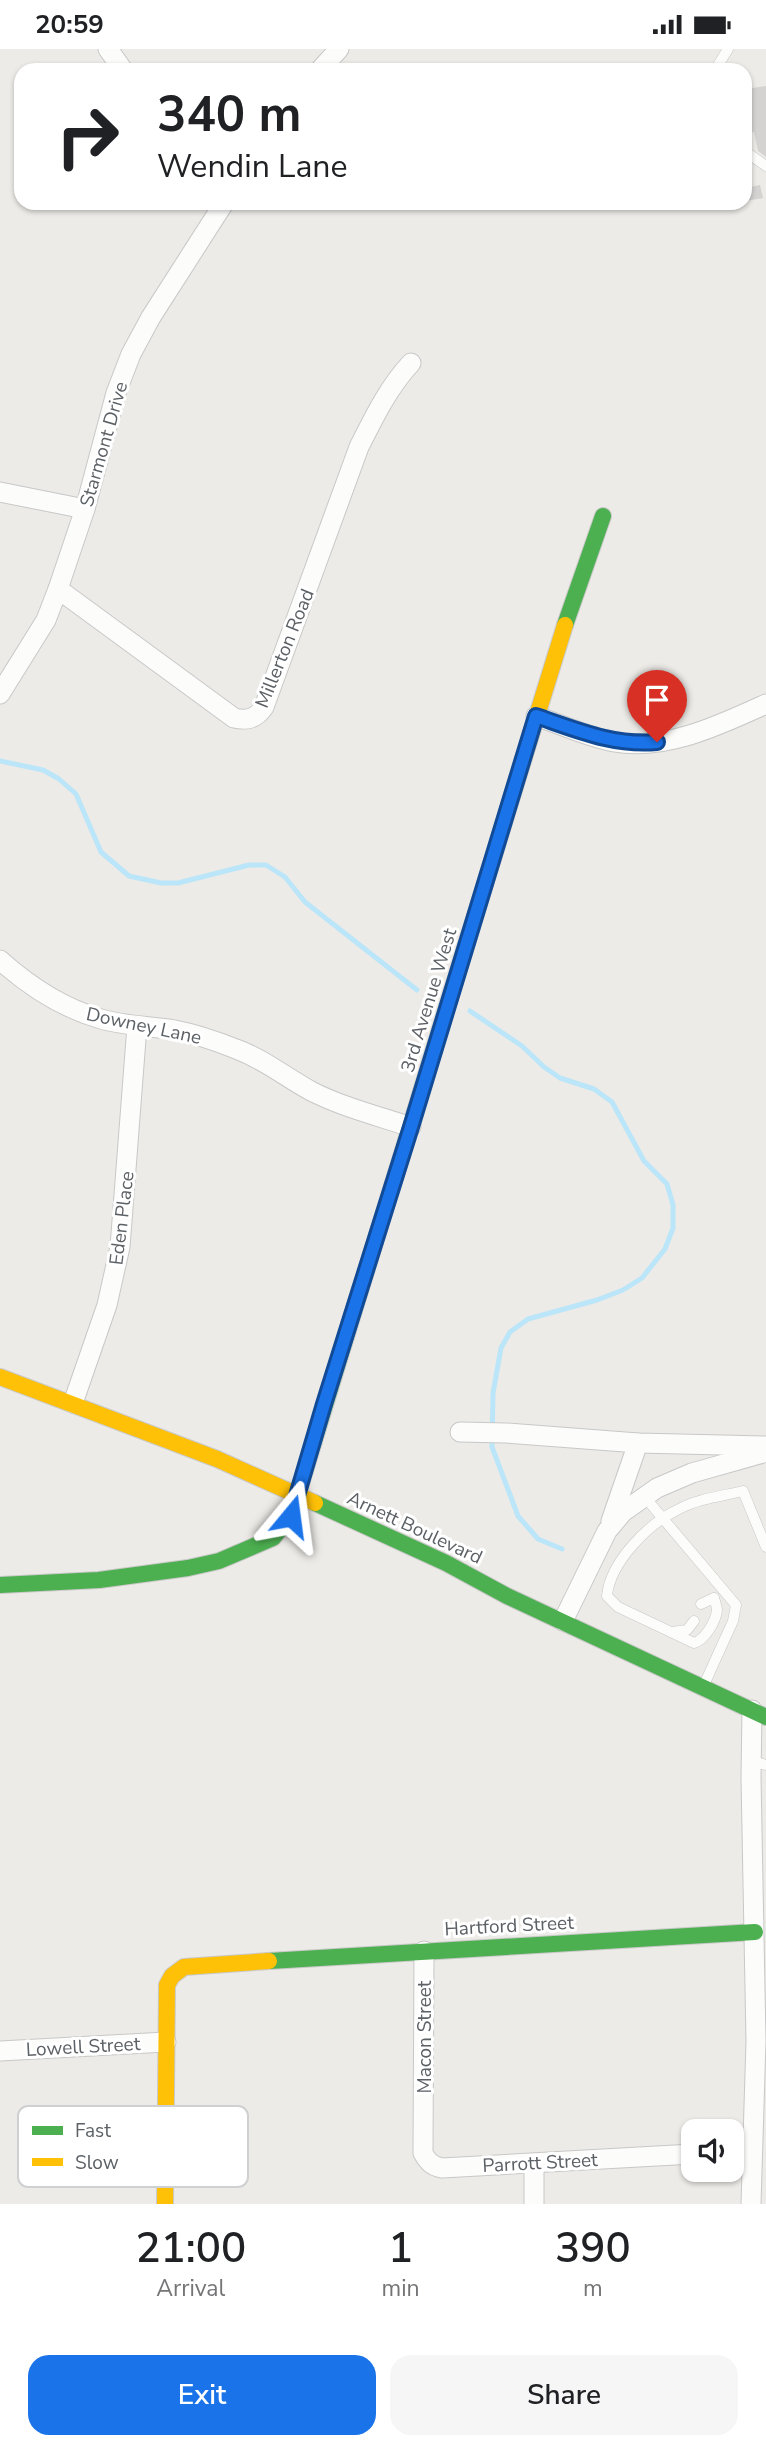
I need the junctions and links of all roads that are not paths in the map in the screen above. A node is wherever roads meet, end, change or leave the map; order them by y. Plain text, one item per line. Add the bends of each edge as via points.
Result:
1 (339, 49) edge
2 (326, 63) edge
3 (220, 210) edge
4 (411, 363) dead end
5 (0, 492) edge
6 (85, 509) junction
7 (603, 516) dead end
8 (58, 589) junction
9 (0, 694) edge
10 (766, 704) edge
11 (536, 716) junction
12 (0, 960) edge
13 (137, 1026) junction
14 (411, 1127) junction
15 (0, 1377) edge
16 (73, 1403) junction
17 (465, 1432) dead end
18 (638, 1443) junction
19 (766, 1446) edge
20 (766, 1453) edge
21 (644, 1496) junction
22 (297, 1497) junction
23 (663, 1519) junction
24 (607, 1531) junction
25 (766, 1547) edge
26 (0, 1585) edge
27 (722, 1589) junction
28 (562, 1621) junction
29 (671, 1632) junction
30 (688, 1641) junction
31 (703, 1687) junction
32 (759, 1713) edge
33 (758, 1763) edge
34 (755, 1932) junction
35 (424, 1951) junction
36 (166, 2042) junction
37 (0, 2051) edge
38 (166, 2106) edge
39 (424, 2124) joint
40 (744, 2151) edge
41 (752, 2151) junction
42 (681, 2155) edge
43 (534, 2163) junction
44 (534, 2204) edge
45 (751, 2204) edge

1 - 2 street
3 - 6 street, Starmont Drive via 131,354
4 - 8 street, Millerton Road via 395,380 359,447 259,714 251,719 234,717
5 - 6 street
6 - 8 street, Starmont Drive
7 - 11 street, 3rd Avenue West
8 - 9 street, Starmont Drive via 46,619
10 - 11 street via 691,734 636,744 607,740
11 - 14 street, 3rd Avenue West
12 - 13 street, Downey Lane via 23,980 77,1011
13 - 14 street, Downey Lane via 218,1042 274,1066 331,1101
13 - 16 street, Eden Place via 120,1247 107,1305
14 - 22 street, 3rd Avenue West
15 - 16 street, Arnett Boulevard
16 - 22 street, Arnett Boulevard via 216,1459
17 - 18 street
18 - 19 street
18 - 24 street
20 - 21 street via 691,1473
21 - 23 lane
21 - 24 street
22 - 26 street, 3rd Avenue West via 291,1516 273,1538 219,1561 99,1580
22 - 28 street, Arnett Boulevard
23 - 25 lane via 680,1508 743,1490
23 - 27 lane
23 - 29 lane via 634,1543 616,1566 607,1596 618,1607
24 - 28 street
27 - 30 lane via 708,1603 717,1611 707,1632 700,1641
27 - 31 lane via 736,1605 733,1621
28 - 31 street, Arnett Boulevard
29 - 30 lane
29 - 30 lane via 697,1623
31 - 32 street, Arnett Boulevard
32 - 33 street
33 - 34 street
34 - 35 street, Hartford Street
34 - 41 street
35 - 36 street, Hartford Street via 184,1967 175,1972 166,1989
35 - 39 street, Macon Street
36 - 37 street, Lowell Street
36 - 38 street
39 - 43 street, Parrott Street via 423,2153 434,2166
40 - 41 street
41 - 45 street
42 - 43 street, Parrott Street
43 - 44 street

